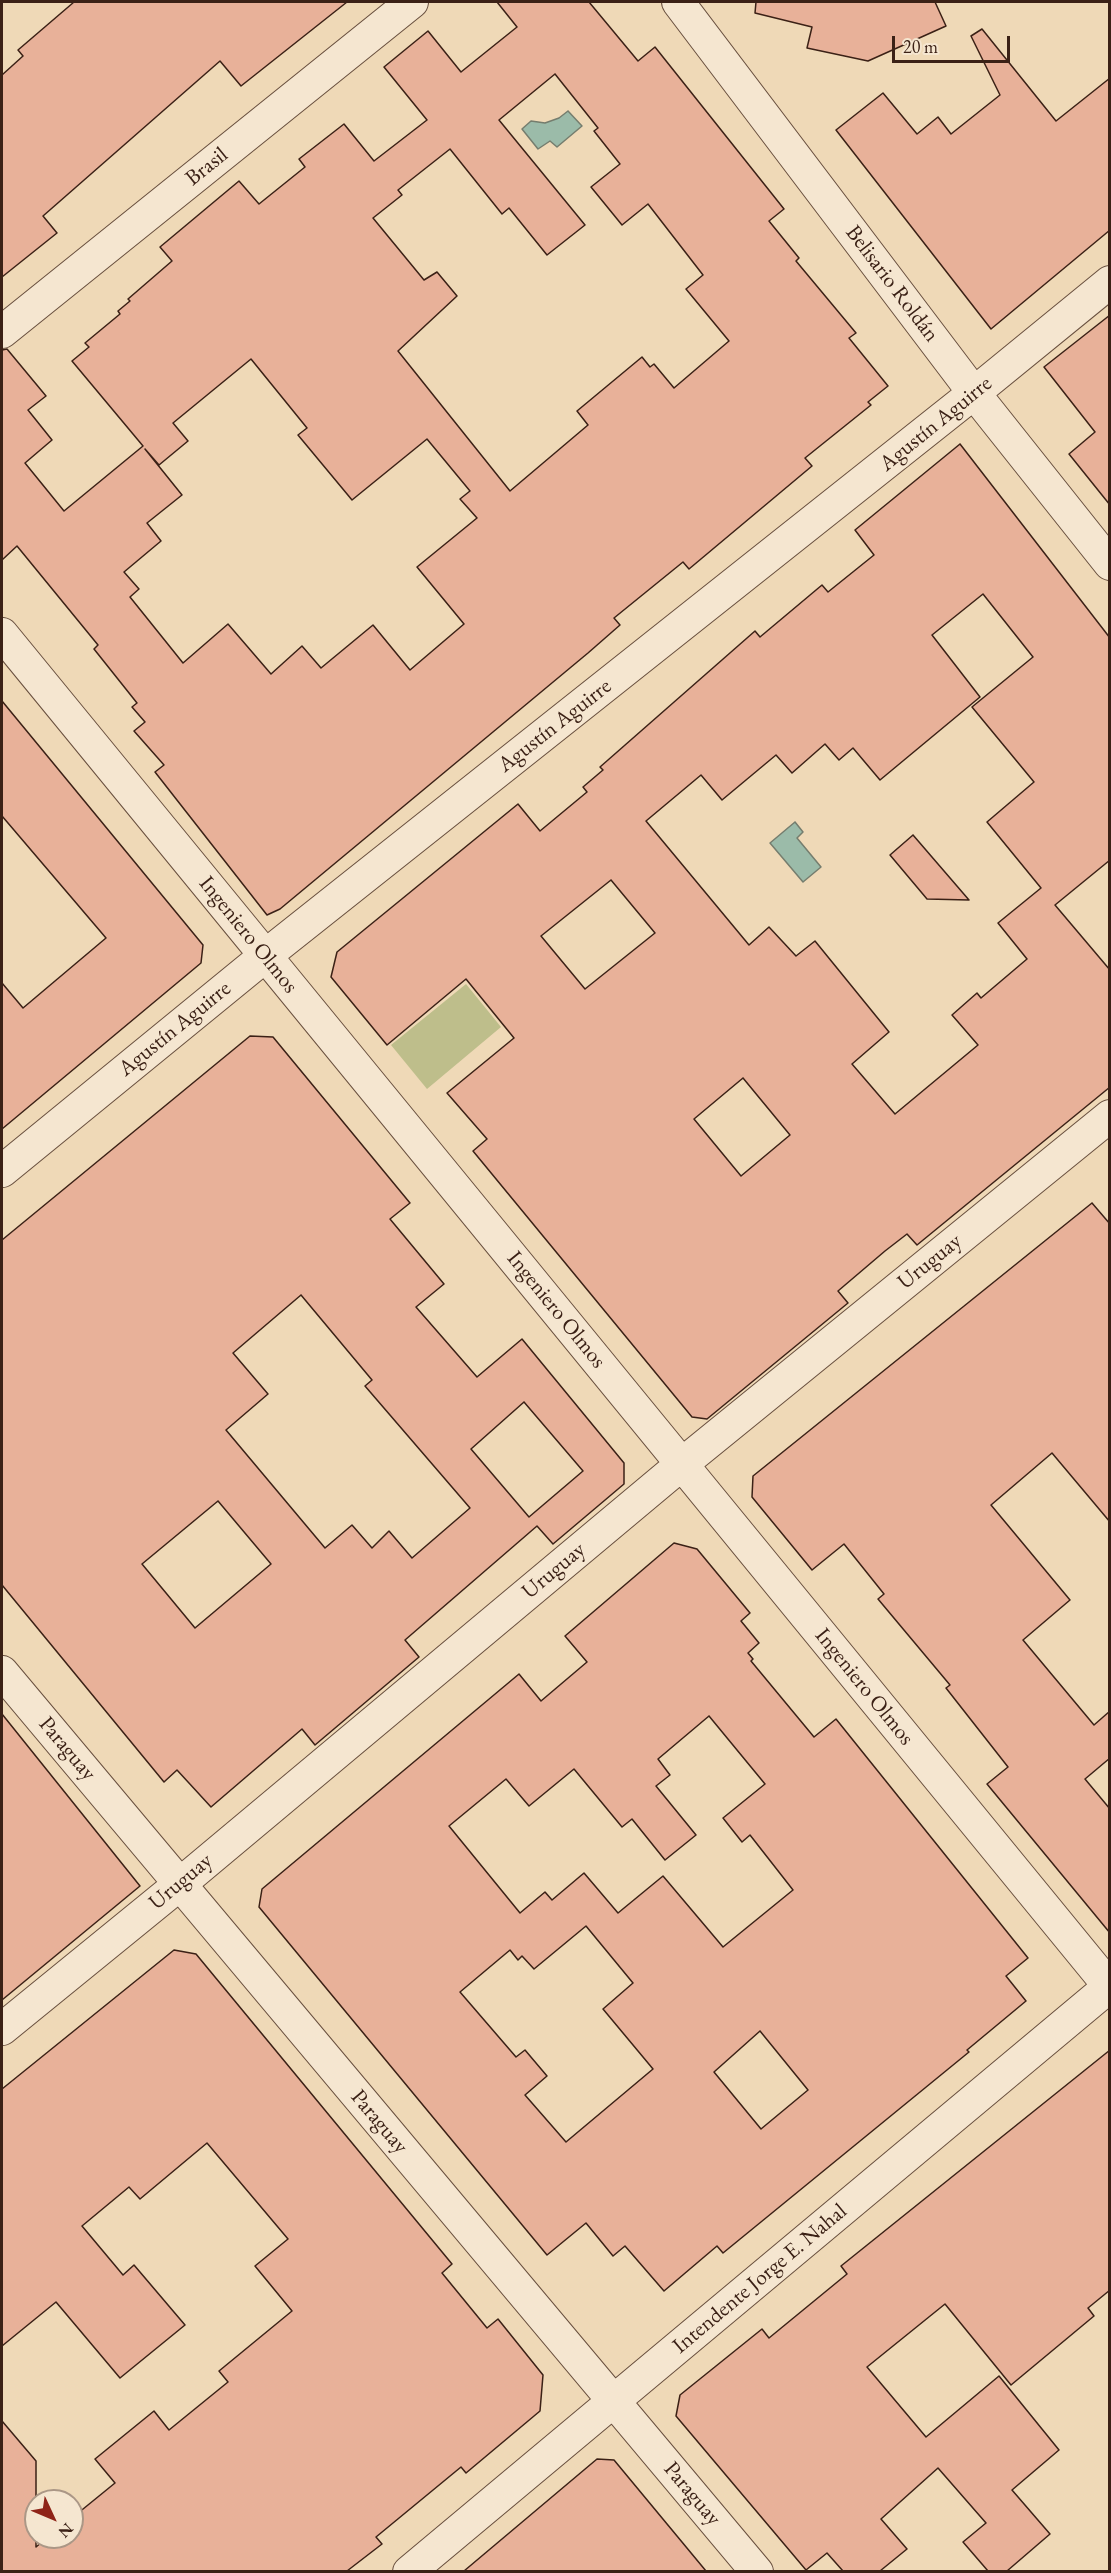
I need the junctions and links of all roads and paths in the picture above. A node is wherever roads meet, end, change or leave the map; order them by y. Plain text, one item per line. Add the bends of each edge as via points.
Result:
1 (412, 2) edge
2 (678, 2) edge
3 (1110, 282) edge
4 (2, 332) edge
5 (974, 393) junction
6 (1110, 564) edge
7 (2, 634) edge
8 (265, 956) junction
9 (1110, 1116) edge
10 (2, 1171) edge
11 (682, 1464) junction
12 (2, 1672) edge
13 (180, 1884) junction
14 (1109, 1987) edge
15 (2, 2029) edge
16 (614, 2401) junction
17 (410, 2571) edge
18 (757, 2571) edge

1 - 4 street, Brasil
2 - 5 street, Belisario Roldán
3 - 5 street, Agustín Aguirre
5 - 6 street, Belisario Roldán
5 - 8 street, Agustín Aguirre
7 - 8 street, Ingeniero Olmos
8 - 10 street, Agustín Aguirre
8 - 11 street, Ingeniero Olmos
9 - 11 street, Uruguay
11 - 13 street, Uruguay
11 - 14 street, Ingeniero Olmos
12 - 13 street, Paraguay
13 - 15 street, Uruguay
13 - 16 street, Paraguay
14 - 16 street, Intendente Jorge E. Nahal
16 - 17 street, Intendente Jorge E. Nahal
16 - 18 street, Paraguay

